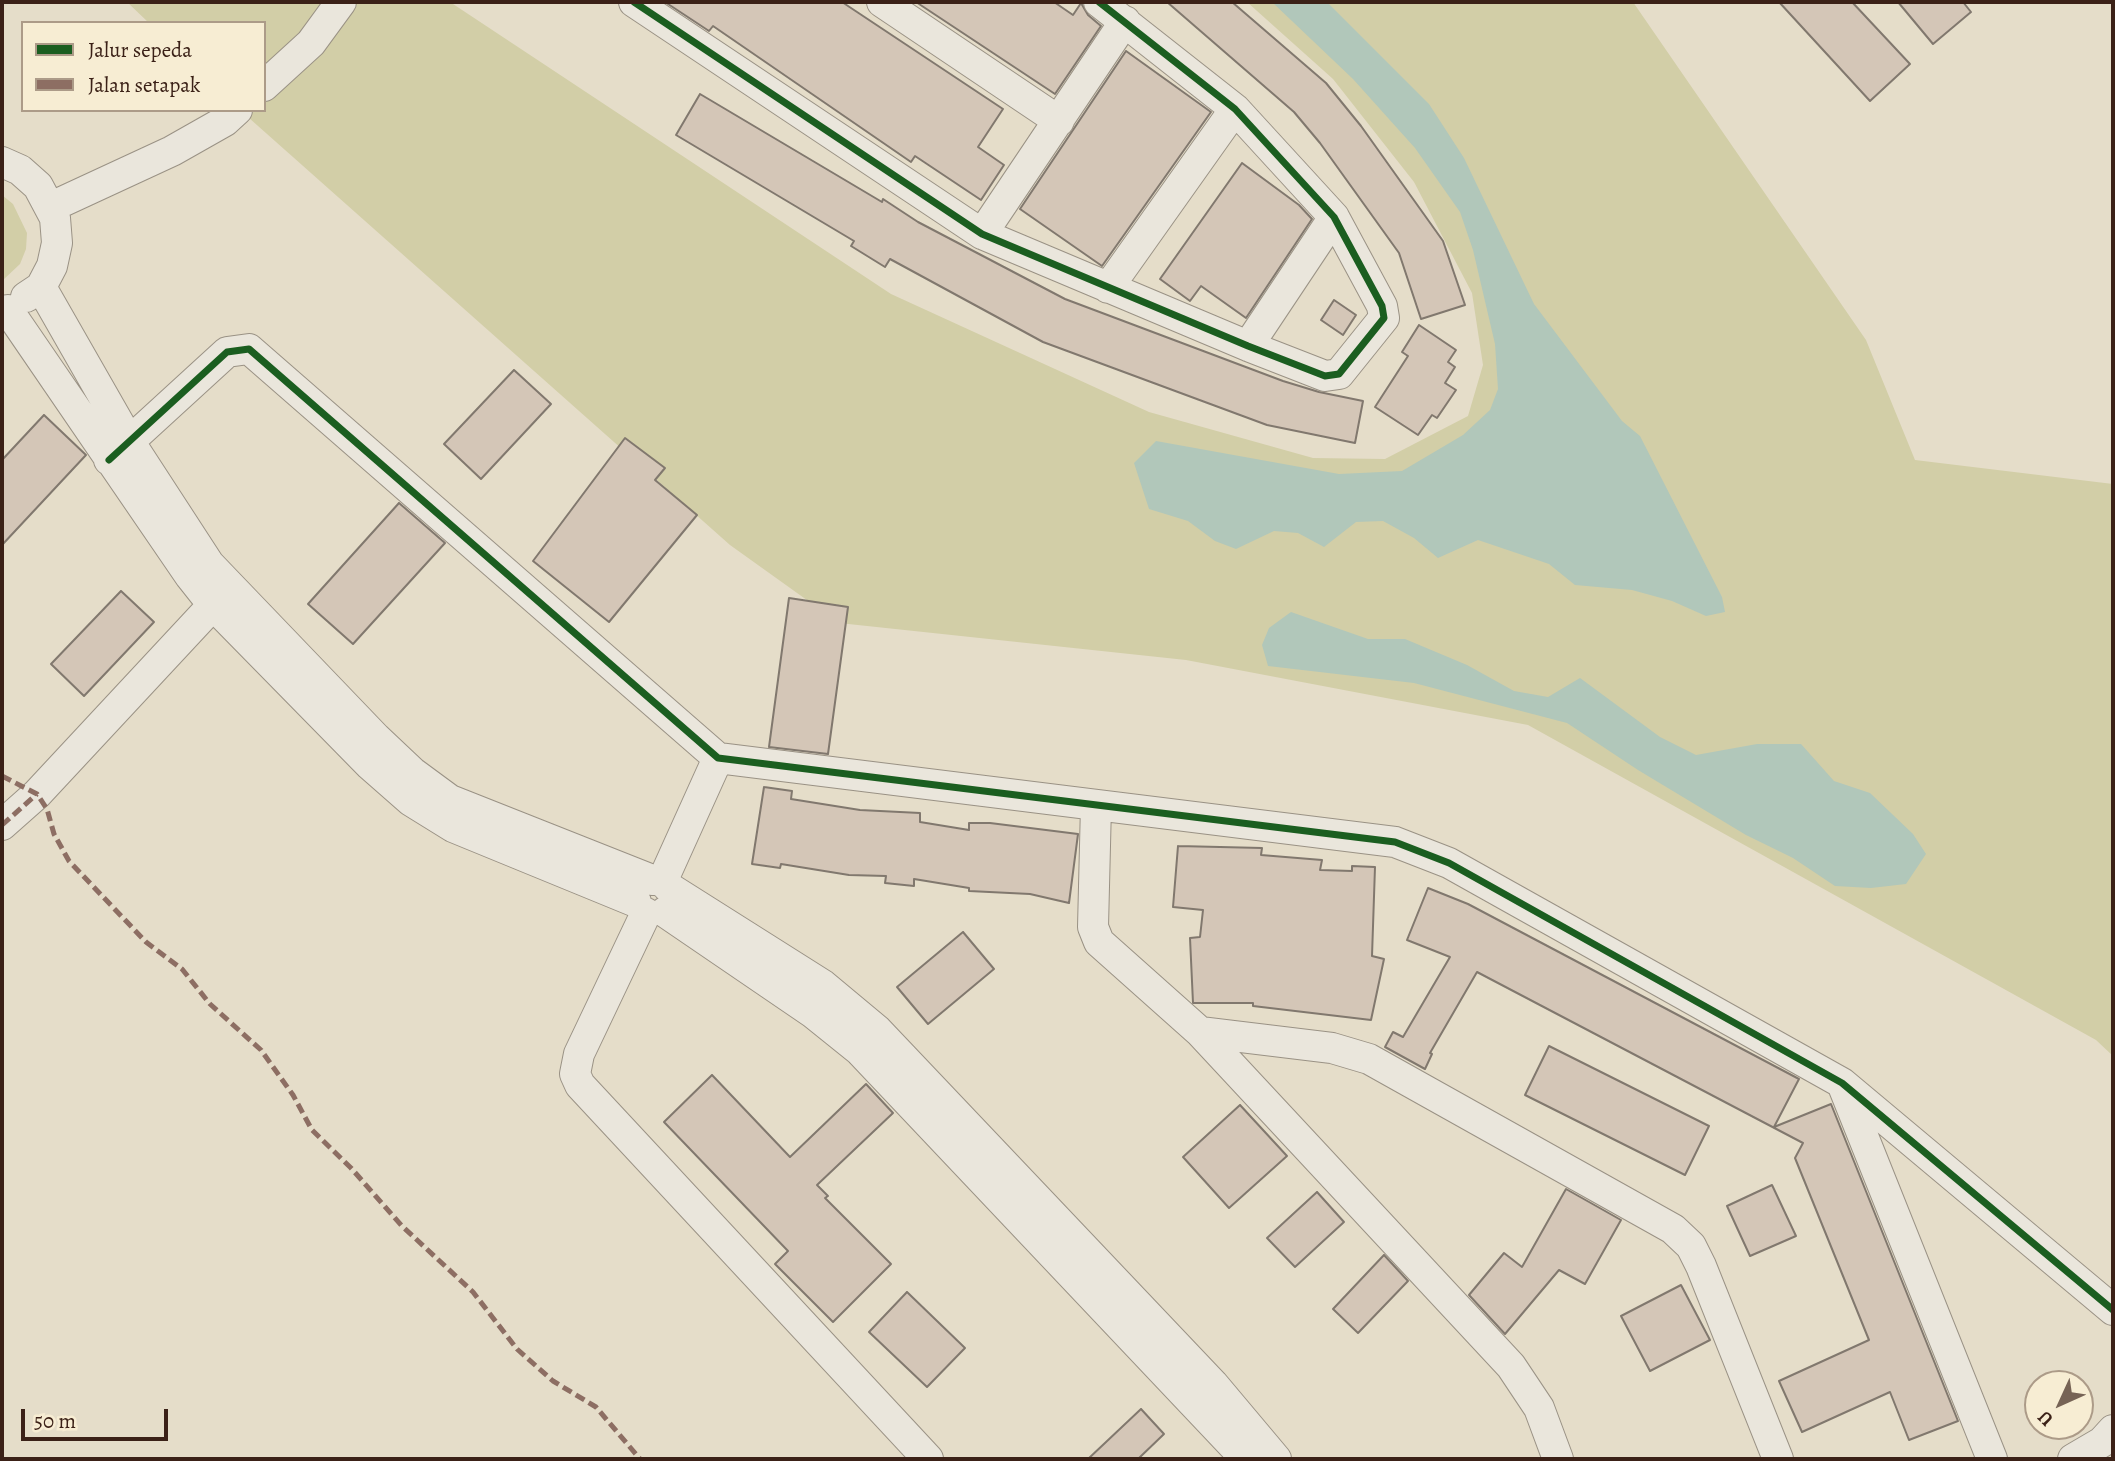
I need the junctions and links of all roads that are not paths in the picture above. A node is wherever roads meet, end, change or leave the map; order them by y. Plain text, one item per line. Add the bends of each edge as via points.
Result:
1 (341, 2) edge
2 (634, 2) edge
3 (882, 2) edge
4 (1099, 2) edge
5 (1125, 21) junction
6 (266, 84) edge
7 (1235, 109) junction
8 (235, 112) edge
9 (1059, 121) junction
10 (2, 162) edge
11 (51, 207) junction
12 (1334, 217) junction
13 (982, 234) junction
14 (41, 287) junction
15 (1108, 288) junction
16 (5, 311) edge
17 (1248, 346) junction
18 (119, 450) junction
19 (214, 605) junction
20 (718, 758) junction
21 (1096, 805) junction
22 (2, 825) edge
23 (655, 896) junction
24 (1200, 1032) junction
25 (1842, 1083) junction
26 (1069, 1252) junction
27 (2113, 1310) edge
28 (2113, 1430) edge
29 (928, 1459) edge
30 (1246, 1459) edge
31 (1276, 1459) edge
32 (1558, 1459) edge
33 (1778, 1459) edge
34 (1992, 1459) edge
35 (2073, 1459) edge

1 - 6 street via 311,43
2 - 13 street
3 - 9 street
4 - 5 street
5 - 7 street
5 - 9 street
7 - 12 street
7 - 15 street
8 - 11 street via 172,151
9 - 13 street
10 - 11 street via 30,177
11 - 14 street via 57,243
12 - 17 street
12 - 17 street via 1382,306 1381,324 1339,374 1325,376
13 - 15 street
14 - 16 street
14 - 18 street
15 - 17 street
16 - 18 street
18 - 19 street via 190,576
18 - 20 street via 227,352 249,349
18 - 23 street via 209,564 412,772 450,800
19 - 22 street via 37,794
19 - 23 street via 411,801 453,827
20 - 21 street
20 - 23 street
21 - 24 street via 1093,927 1099,942
21 - 25 street via 1395,842 1449,863
23 - 26 street via 823,985 877,1030
23 - 29 street via 579,1054 575,1074 580,1085
24 - 32 street via 1511,1366 1539,1408
24 - 33 street via 1332,1048 1369,1059 1673,1228 1691,1246 1701,1266
25 - 27 street
25 - 34 street
26 - 30 street
26 - 31 street via 1213,1384
28 - 35 street

